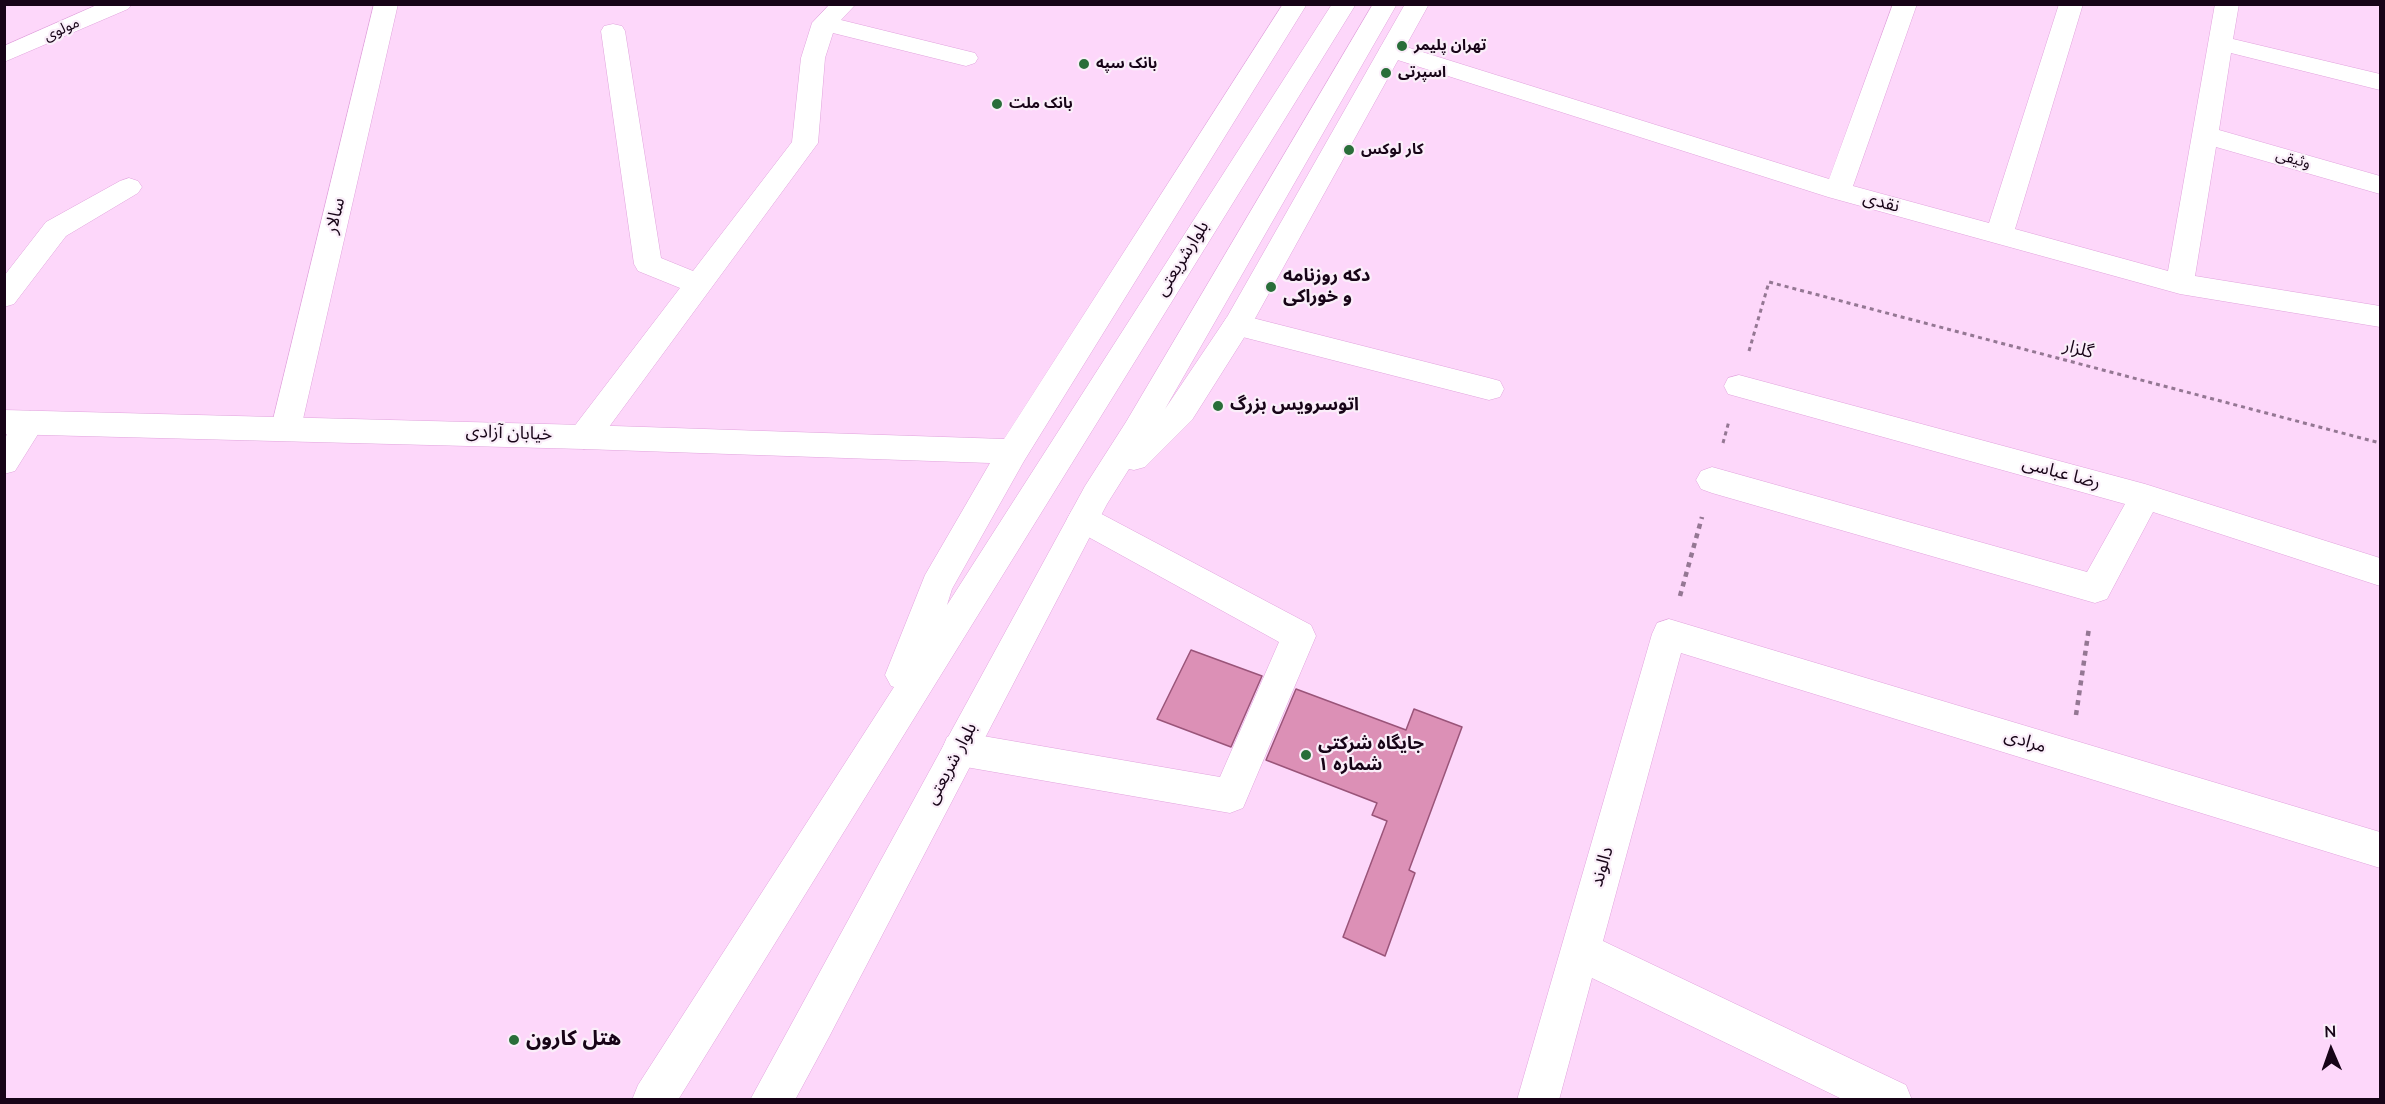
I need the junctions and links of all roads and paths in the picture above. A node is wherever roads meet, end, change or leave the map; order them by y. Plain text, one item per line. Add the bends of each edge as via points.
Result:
1 (120, 4) edge
2 (386, 4) edge
3 (844, 4) edge
4 (1295, 4) edge
5 (1344, 4) edge
6 (1385, 4) edge
7 (1416, 4) edge
8 (1905, 4) edge
9 (2071, 4) edge
10 (2227, 4) edge
11 (824, 23) junction
12 (613, 31) dead end
13 (2221, 43) junction
14 (1390, 50) junction
15 (4, 55) edge
16 (966, 58) dead end
17 (2380, 82) edge
18 (2205, 135) junction
19 (2380, 185) edge
20 (129, 188) dead end
21 (1838, 191) junction
22 (2000, 235) junction
23 (1769, 282) dead end
24 (698, 284) junction
25 (2180, 284) junction
26 (4, 297) edge
27 (2380, 317) edge
28 (1237, 325) junction
29 (1739, 386) dead end
30 (1489, 389) dead end
31 (17, 422) edge
32 (286, 428) junction
33 (584, 437) junction
34 (2380, 443) edge
35 (1013, 452) junction
36 (4, 462) edge
37 (1712, 480) dead end
38 (2145, 497) junction
39 (1090, 507) junction
40 (2380, 572) edge
41 (2096, 589) junction
42 (1669, 634) joint
43 (879, 739) junction
44 (960, 749) junction
45 (2069, 755) junction
46 (2380, 849) edge
47 (1580, 951) junction
48 (653, 1100) edge
49 (771, 1100) edge
50 (1538, 1100) edge
51 (1891, 1100) edge

1 - 15 main road, مولوی
2 - 32 main road, سالار
3 - 11 main road
4 - 35 main road
5 - 43 main road, بلوارشریعتی
6 - 39 main road, بلوار شریعتی
7 - 14 main road
8 - 21 main road
9 - 22 main road
10 - 13 main road
11 - 16 main road
11 - 24 main road via 813,58 805,143
12 - 24 main road via 648,264
13 - 17 main road
13 - 18 main road
14 - 21 main road, نقدی
14 - 28 main road
18 - 19 main road, وثیقی
18 - 25 main road
20 - 26 main road via 56,229
21 - 22 main road, نقدی
22 - 25 main road, نقدی
23 - 34 path, گلزار
24 - 33 main road
25 - 27 main road, نقدی
28 - 30 main road
28 - 39 main road via 1180,412
29 - 38 main road, رضا عباسی
31 - 32 main road, خیابان آزادی
31 - 36 main road
32 - 33 main road, خیابان آزادی
33 - 35 main road, خیابان آزادی
35 - 43 main road via 937,585
37 - 41 main road
38 - 40 main road, رضا عباسی
38 - 41 main road
39 - 44 main road, بلوار شریعتی
39 - 44 main road via 1299,636 1230,796
41 - 45 path
42 - 45 main road, مرادی
42 - 47 main road, دالوند
43 - 48 main road
44 - 49 main road, بلوار شریعتی
45 - 46 main road, مرادی
47 - 50 main road, دالوند
47 - 51 main road

